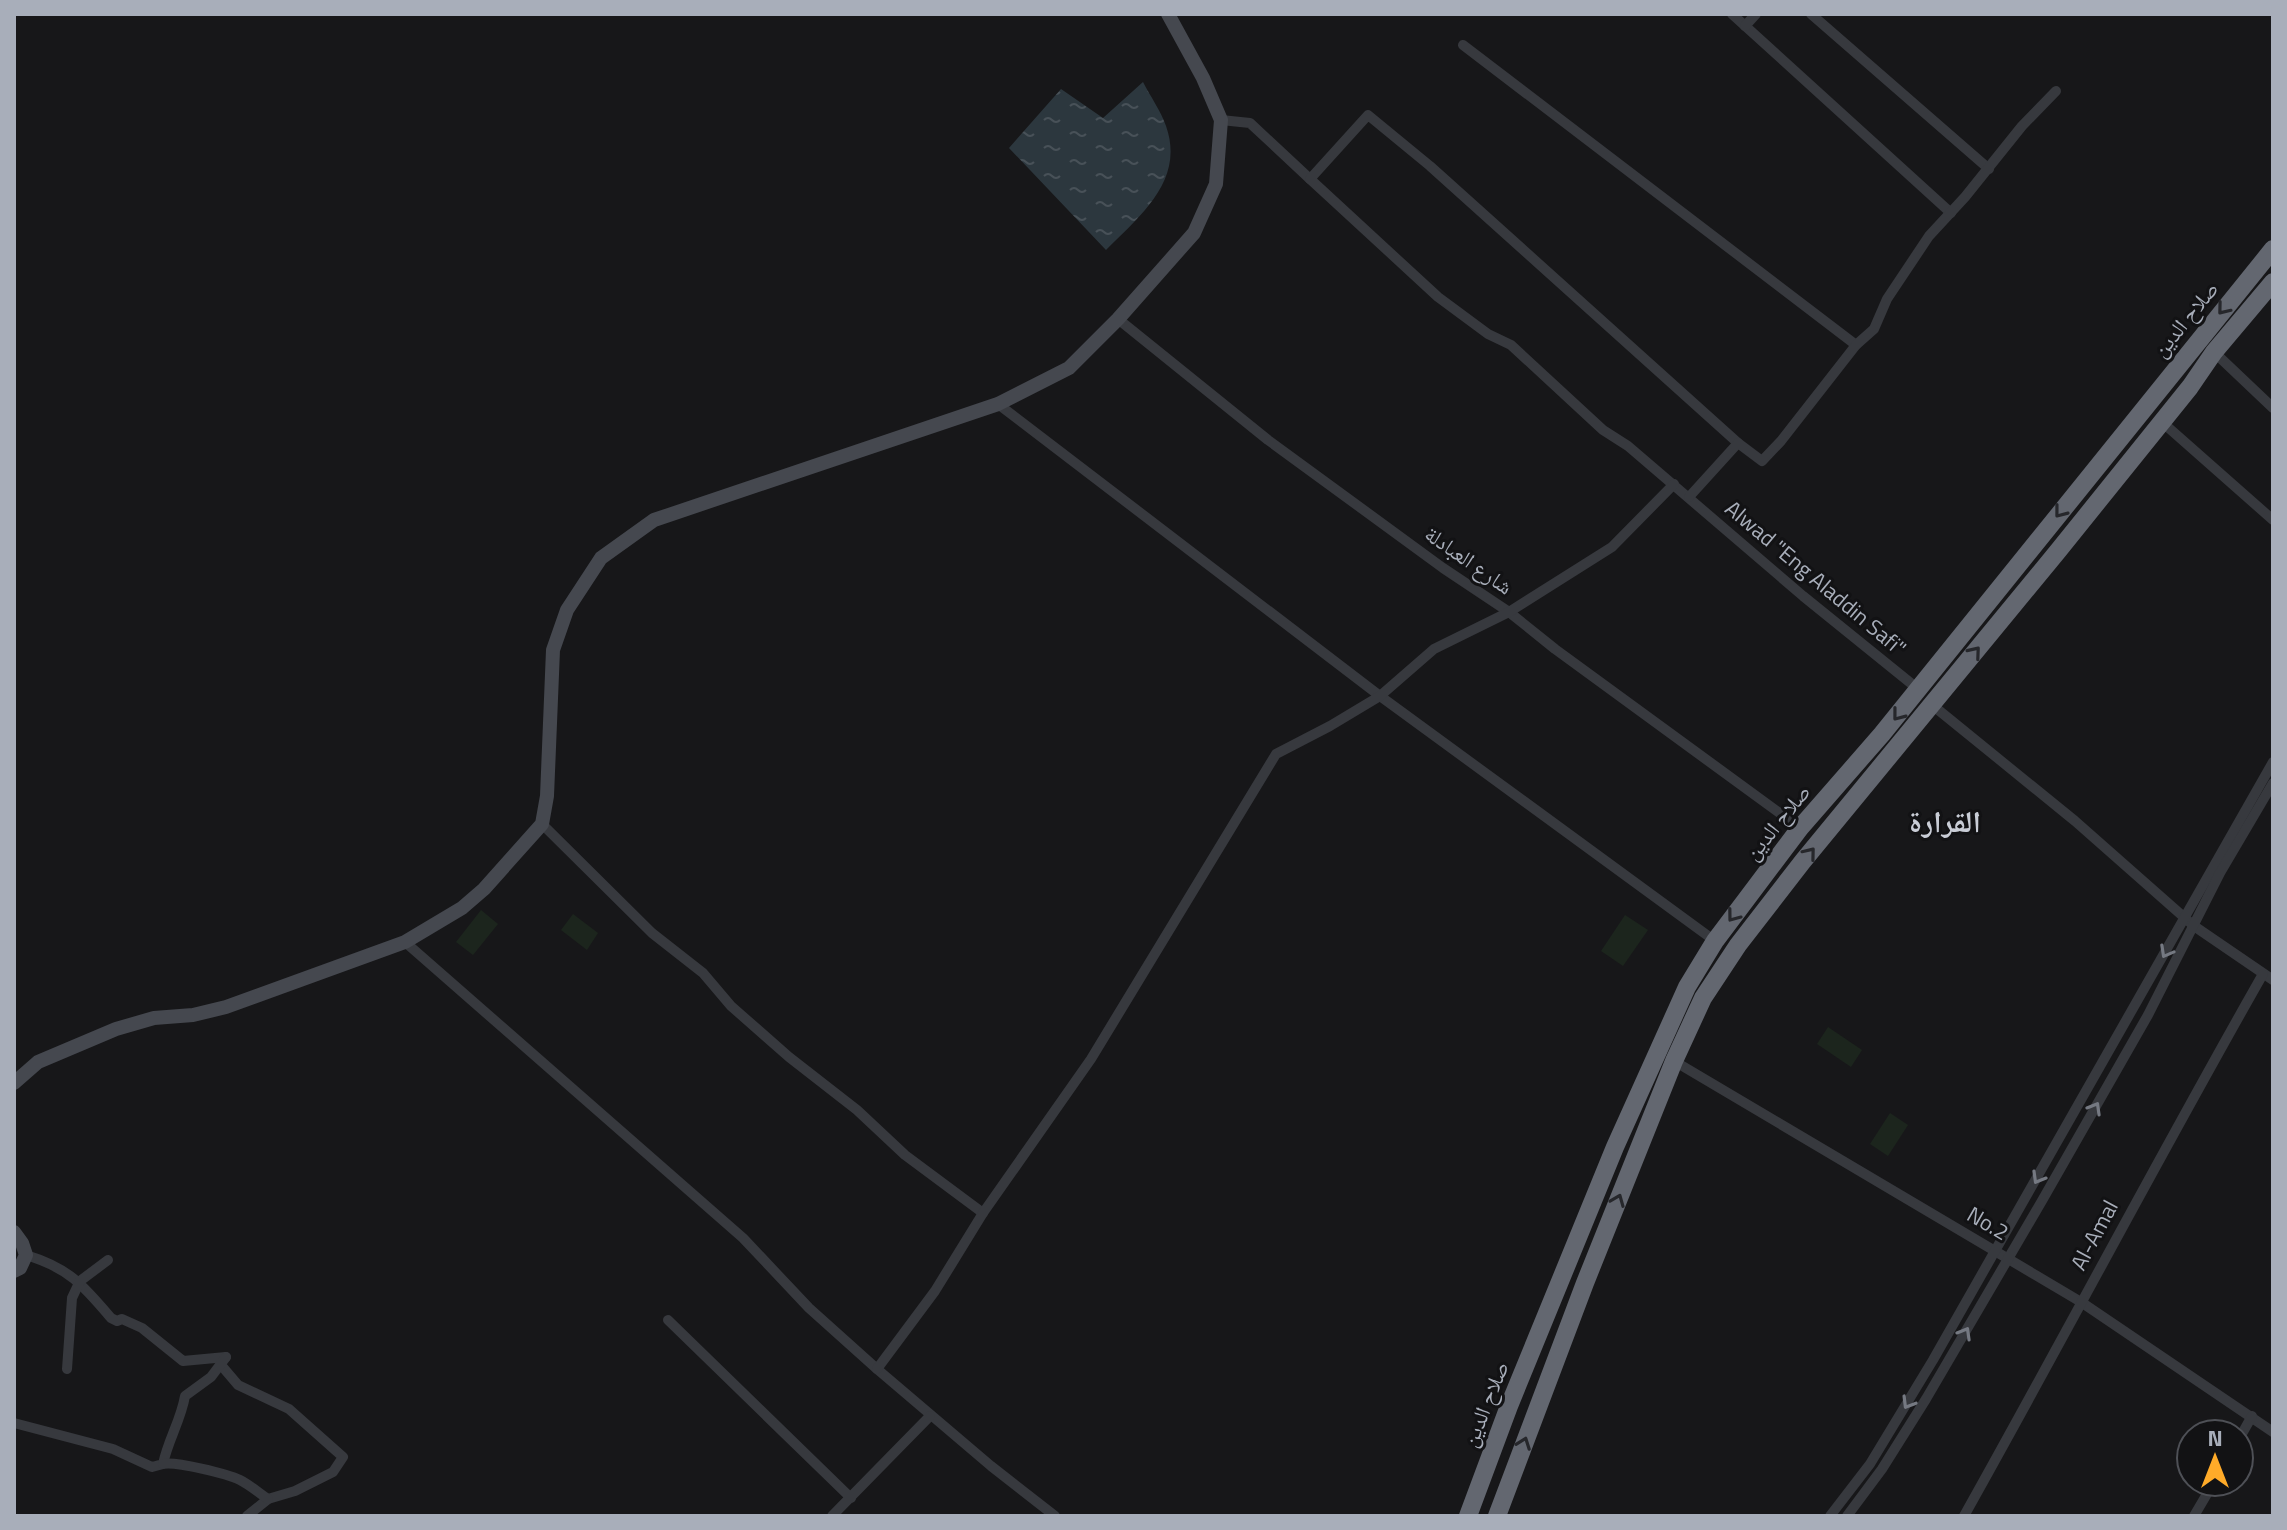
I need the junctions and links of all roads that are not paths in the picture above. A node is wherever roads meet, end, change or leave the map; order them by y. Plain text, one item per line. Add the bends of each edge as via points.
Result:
1 (1168, 14) edge
2 (1732, 14) edge
3 (1756, 14) edge
4 (1811, 14) edge
5 (1745, 26) junction
6 (1463, 45) dead end
7 (2056, 91) dead end
8 (1221, 120) junction
9 (1989, 169) junction
10 (1310, 179) junction
11 (1951, 213) junction
12 (2273, 249) edge
13 (2273, 282) edge
14 (1118, 319) junction
15 (1856, 345) junction
16 (2214, 352) junction
17 (2175, 369) junction
18 (2190, 387) junction
19 (998, 404) junction
20 (2273, 408) edge
21 (2162, 422) junction
22 (1738, 443) junction
23 (1674, 484) junction
24 (1689, 497) junction
25 (2273, 520) edge
26 (1509, 612) junction
27 (1918, 689) junction
28 (1380, 696) junction
29 (1931, 704) junction
30 (1858, 762) junction
31 (2273, 762) edge
32 (1873, 777) junction
33 (2273, 783) edge
34 (1825, 799) junction
35 (1843, 812) junction
36 (542, 824) junction
37 (1800, 828) junction
38 (2185, 918) junction
39 (2194, 926) junction
40 (1715, 941) junction
41 (405, 942) junction
42 (2268, 977) edge
43 (1674, 1061) junction
44 (14, 1083) edge
45 (983, 1213) junction
46 (14, 1232) edge
47 (1996, 1251) junction
48 (26, 1255) junction
49 (2009, 1258) junction
50 (108, 1260) dead end
51 (14, 1271) edge
52 (80, 1281) junction
53 (2081, 1302) junction
54 (668, 1320) dead end
55 (221, 1365) junction
56 (67, 1369) dead end
57 (877, 1369) junction
58 (930, 1416) junction
59 (2252, 1416) joint
60 (14, 1423) edge
61 (2273, 1432) edge
62 (163, 1464) junction
63 (1484, 1469) junction
64 (1511, 1479) junction
65 (851, 1498) junction
66 (2205, 1498) edge
67 (268, 1499) junction
68 (247, 1516) edge
69 (832, 1516) edge
70 (1055, 1516) edge
71 (1468, 1516) edge
72 (1497, 1516) edge
73 (1830, 1516) edge
74 (1847, 1516) edge
75 (1964, 1516) edge
76 (2194, 1516) edge

1 - 8 street
2 - 5 street
3 - 5 street
4 - 9 street
5 - 11 street
6 - 15 street
7 - 9 street
8 - 10 street, Alwad "Eng Aladdin Safi" via 1250,123
8 - 14 street via 1216,184 1194,233
9 - 11 street
10 - 22 street via 1368,115
10 - 23 street, Alwad "Eng Aladdin Safi" via 1438,297 1511,345 1603,430
11 - 15 street via 1887,299 1874,329
12 -> 17 highway, صلاح الدين
13 - 16 highway, صلاح الدين
14 - 19 street via 1069,368
14 - 26 street, شارع العبادلة via 1268,440
15 - 22 street via 1762,461
16 - 18 highway, صلاح الدين
16 - 20 street
17 - 18 highway via 2176,379
17 -> 27 highway, صلاح الدين
18 - 21 highway, صلاح الدين
19 - 28 street
19 - 36 street via 654,520 601,558 567,610 553,650
21 - 25 street
29 -> 21 highway, صلاح الدين
22 - 24 street
23 - 24 street, Alwad "Eng Aladdin Safi"
23 - 26 street via 1612,547
24 - 27 street, Alwad "Eng Aladdin Safi"
26 - 28 street via 1434,649
26 - 37 street, شارع العبادلة
27 -> 30 highway, صلاح الدين
28 - 40 street
28 - 45 street via 1276,754 1091,1059
29 - 32 highway, صلاح الدين
29 - 38 street
30 - 32 highway via 1868,764
30 - 34 highway, صلاح الدين
31 - 38 street
32 - 35 highway, صلاح الدين
33 - 39 street
34 - 35 highway via 1830,812
34 - 37 highway, صلاح الدين
43 -> 35 highway, صلاح الدين via 1703,998 1738,945
36 - 41 street via 462,908
36 - 45 street via 777,1047
37 -> 40 highway, صلاح الدين
38 - 39 street
38 -> 47 street
39 - 42 street
49 -> 39 street
40 - 63 highway, صلاح الدين via 1687,987 1615,1147
41 - 44 street via 226,1007 116,1029 38,1062
41 - 57 street via 743,1238
42 - 53 street, Al-Amal via 2169,1138
43 - 47 street, No.2
64 -> 43 highway, صلاح الدين
45 - 57 street via 935,1291
46 - 48 street
47 - 49 street, No.2
47 -> 73 street via 1891,1432
48 - 51 street
48 - 52 street
49 - 53 street, No.2
74 -> 49 street via 1926,1399
50 - 52 street
52 - 55 street via 111,1318 142,1328 183,1361 226,1357
52 - 56 street via 72,1298
53 - 59 street, No.2
53 - 75 street, Al-Amal
54 - 65 street
55 - 62 street via 185,1396
55 - 67 street via 238,1385 289,1409 343,1457 333,1472
57 - 58 street
58 - 65 street
58 - 70 street
59 - 61 street, No.2
60 - 62 street via 113,1449 152,1467
62 - 67 street via 222,1473
63 - 64 highway via 1494,1483
63 - 71 highway, صلاح الدين
64 - 72 highway, صلاح الدين
65 - 69 street
66 - 76 street
67 - 68 street

